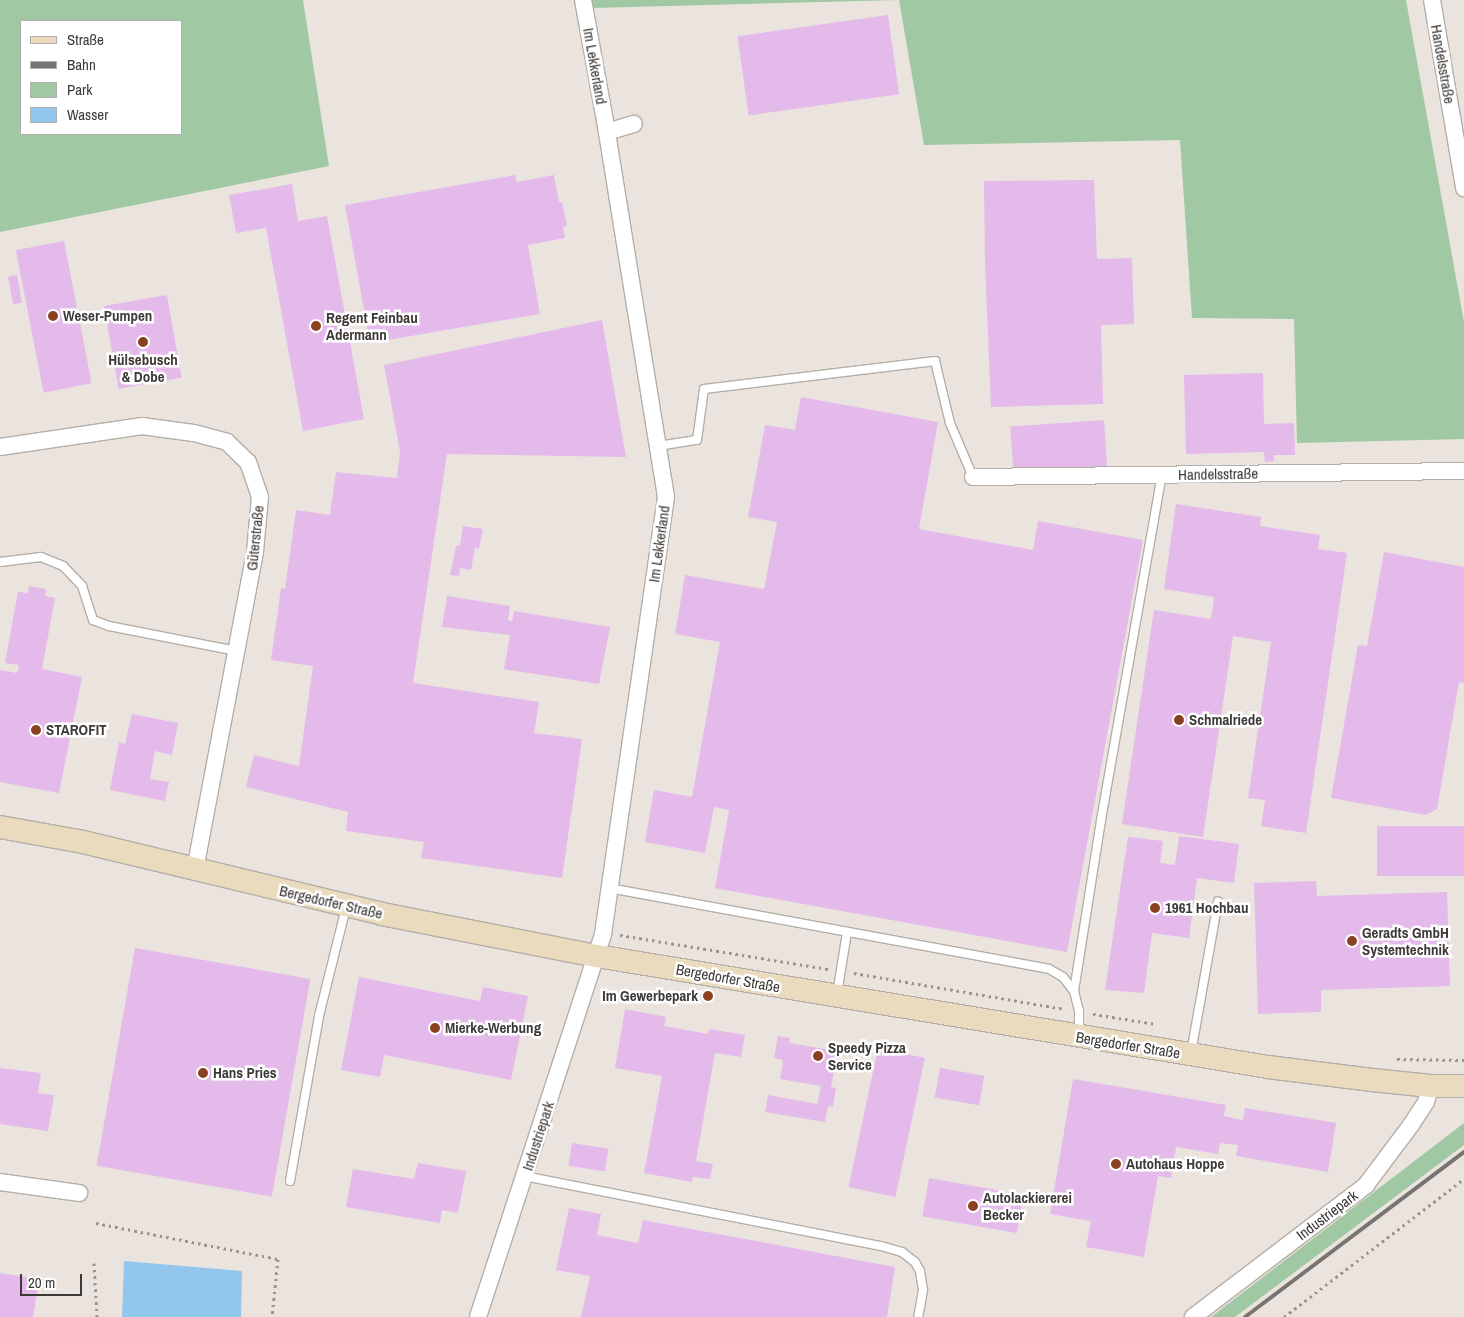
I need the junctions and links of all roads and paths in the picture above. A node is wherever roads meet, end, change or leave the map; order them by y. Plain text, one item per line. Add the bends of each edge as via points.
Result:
1 (583, 0) edge
2 (1432, 0) edge
3 (634, 124) dead end
4 (607, 132) junction
5 (1464, 188) edge
6 (658, 446) junction
7 (0, 447) edge
8 (1464, 471) edge
9 (1162, 475) junction
10 (973, 477) joint
11 (0, 562) edge
12 (237, 651) junction
13 (0, 827) edge
14 (195, 870) junction
15 (609, 888) junction
16 (1218, 901) dead end
17 (346, 906) junction
18 (847, 932) junction
19 (602, 934) junction
20 (597, 956) junction
21 (841, 971) junction
22 (1074, 991) junction
23 (837, 997) junction
24 (1079, 1011) junction
25 (1157, 1024) dead end
26 (1080, 1037) junction
27 (1191, 1055) junction
28 (1390, 1058) dead end
29 (1464, 1060) edge
30 (1431, 1086) junction
31 (1464, 1086) edge
32 (524, 1176) junction
33 (1464, 1179) edge
34 (290, 1181) dead end
35 (0, 1182) edge
36 (78, 1193) dead end
37 (96, 1223) dead end
38 (94, 1263) dead end
39 (97, 1317) edge
40 (272, 1317) edge
41 (478, 1317) edge
42 (918, 1317) edge
43 (1193, 1317) edge
44 (1284, 1317) edge

1 - 4 street, Im Lekkerland
2 - 5 street, Handelsstraße
3 - 4 street
4 - 6 street, Im Lekkerland
6 - 10 lane via 697,440 704,389 935,361 950,423
6 - 15 street, Im Lekkerland via 666,497
7 - 12 street, Güterstraße via 142,426 194,433 227,442 248,462 260,497 255,552
8 - 9 street, Handelsstraße
9 - 10 street, Handelsstraße
9 - 22 lane
11 - 12 lane via 41,557 63,566 82,586 93,620
12 - 14 street, Güterstraße
13 - 14 street, Bergedorfer Straße via 83,842
14 - 17 street, Bergedorfer Straße
15 - 18 lane
15 - 19 street, Im Lekkerland
16 - 27 lane
17 - 20 street, Bergedorfer Straße
17 - 34 lane via 319,1016
18 - 21 lane
18 - 22 lane via 1049,968 1063,977
19 - 20 street, Im Lekkerland
19 - 21 path via 634,936
20 - 23 street, Bergedorfer Straße
20 - 32 street, Industriepark
21 - 23 lane
21 - 24 path
22 - 24 lane
23 - 26 street, Bergedorfer Straße
24 - 25 path
24 - 26 lane
26 - 27 street, Bergedorfer Straße
27 - 30 street, Bergedorfer Straße
28 - 29 path
30 - 31 street, Bergedorfer Straße
30 - 43 street, Industriepark via 1426,1102 1411,1125 1366,1185
32 - 41 street, Industriepark
32 - 42 lane via 902,1252 915,1262 920,1271 923,1290
33 - 44 path
35 - 36 street
37 - 40 path via 278,1259
38 - 39 path

